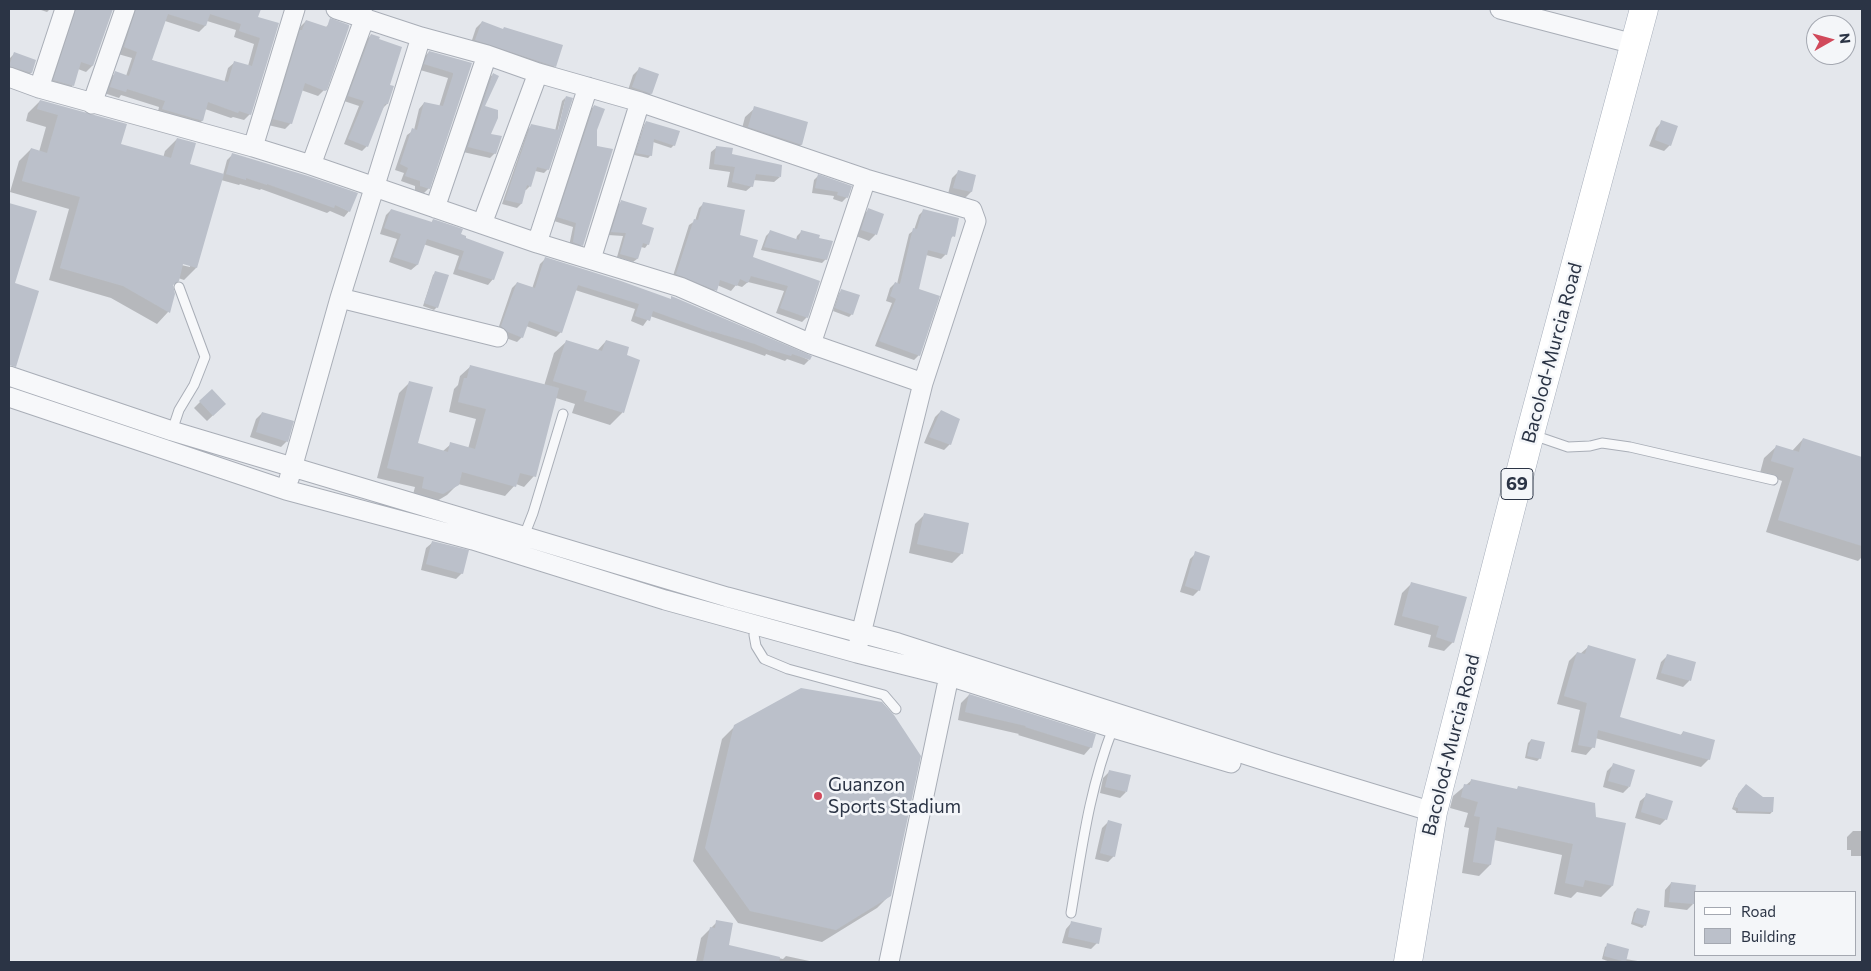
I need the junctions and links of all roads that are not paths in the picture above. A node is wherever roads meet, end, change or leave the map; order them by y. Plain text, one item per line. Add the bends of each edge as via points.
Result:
1 (65, 9) edge
2 (125, 9) edge
3 (295, 9) edge
4 (336, 9) edge
5 (1500, 9) edge
6 (1644, 9) edge
7 (365, 17) junction
8 (421, 37) junction
9 (1634, 44) junction
10 (487, 55) junction
11 (538, 73) junction
12 (9, 77) edge
13 (588, 87) junction
14 (39, 88) junction
15 (640, 102) junction
16 (92, 104) junction
17 (253, 147) junction
18 (311, 165) junction
19 (866, 179) junction
20 (373, 187) junction
21 (435, 208) junction
22 (482, 224) junction
23 (537, 243) junction
24 (590, 259) junction
25 (179, 287) dead end
26 (340, 298) junction
27 (498, 337) dead end
28 (811, 344) junction
29 (9, 376) edge
30 (923, 383) junction
31 (9, 397) edge
32 (122, 414) junction
33 (563, 414) dead end
34 (172, 431) junction
35 (116, 433) junction
36 (1530, 434) junction
37 (293, 467) junction
38 (1772, 480) dead end
39 (286, 490) junction
40 (524, 536) junction
41 (758, 626) junction
42 (861, 631) junction
43 (857, 653) junction
44 (949, 676) junction
45 (896, 709) dead end
46 (1137, 727) junction
47 (1113, 728) junction
48 (1432, 817) junction
49 (1072, 913) dead end
50 (889, 962) edge
51 (1408, 962) edge

1 - 14 street
2 - 16 street
3 - 17 street
4 - 7 street
5 - 9 street
6 - 9 main road, Bacolod-Murcia Road / 69
7 - 8 street
7 - 18 street
8 - 10 street
8 - 20 street
9 - 36 main road, Bacolod-Murcia Road / 69
10 - 11 street
10 - 21 street
11 - 13 street
11 - 22 street
12 - 14 street
13 - 15 street
13 - 23 street
14 - 16 street
15 - 19 street
15 - 24 street
16 - 17 street
17 - 18 street
18 - 20 street
19 - 28 street
19 - 30 street via 964,206 972,210 976,220
20 - 21 street
20 - 26 street
21 - 22 street
22 - 23 street
23 - 24 street
24 - 28 street via 680,287
25 - 34 lane via 205,358
26 - 27 street
26 - 37 street
28 - 30 street
29 - 32 street
30 - 42 street
31 - 35 street
32 - 34 street
32 - 35 street
33 - 40 lane
34 - 37 street
35 - 39 street
36 - 38 lane via 1568,447 1602,443 1630,447
36 - 48 main road, Bacolod-Murcia Road / 69
37 - 39 street
37 - 40 street
39 - 41 street via 473,540
40 - 42 street via 728,597
41 - 43 street
41 - 45 lane via 754,635 764,659 788,669 884,695
42 - 43 street
42 - 46 street
43 - 44 street
44 - 47 street
44 - 50 street
46 - 47 street
46 - 48 street via 1314,789
47 - 49 lane via 1088,810
48 - 51 main road, Bacolod-Murcia Road / 69

